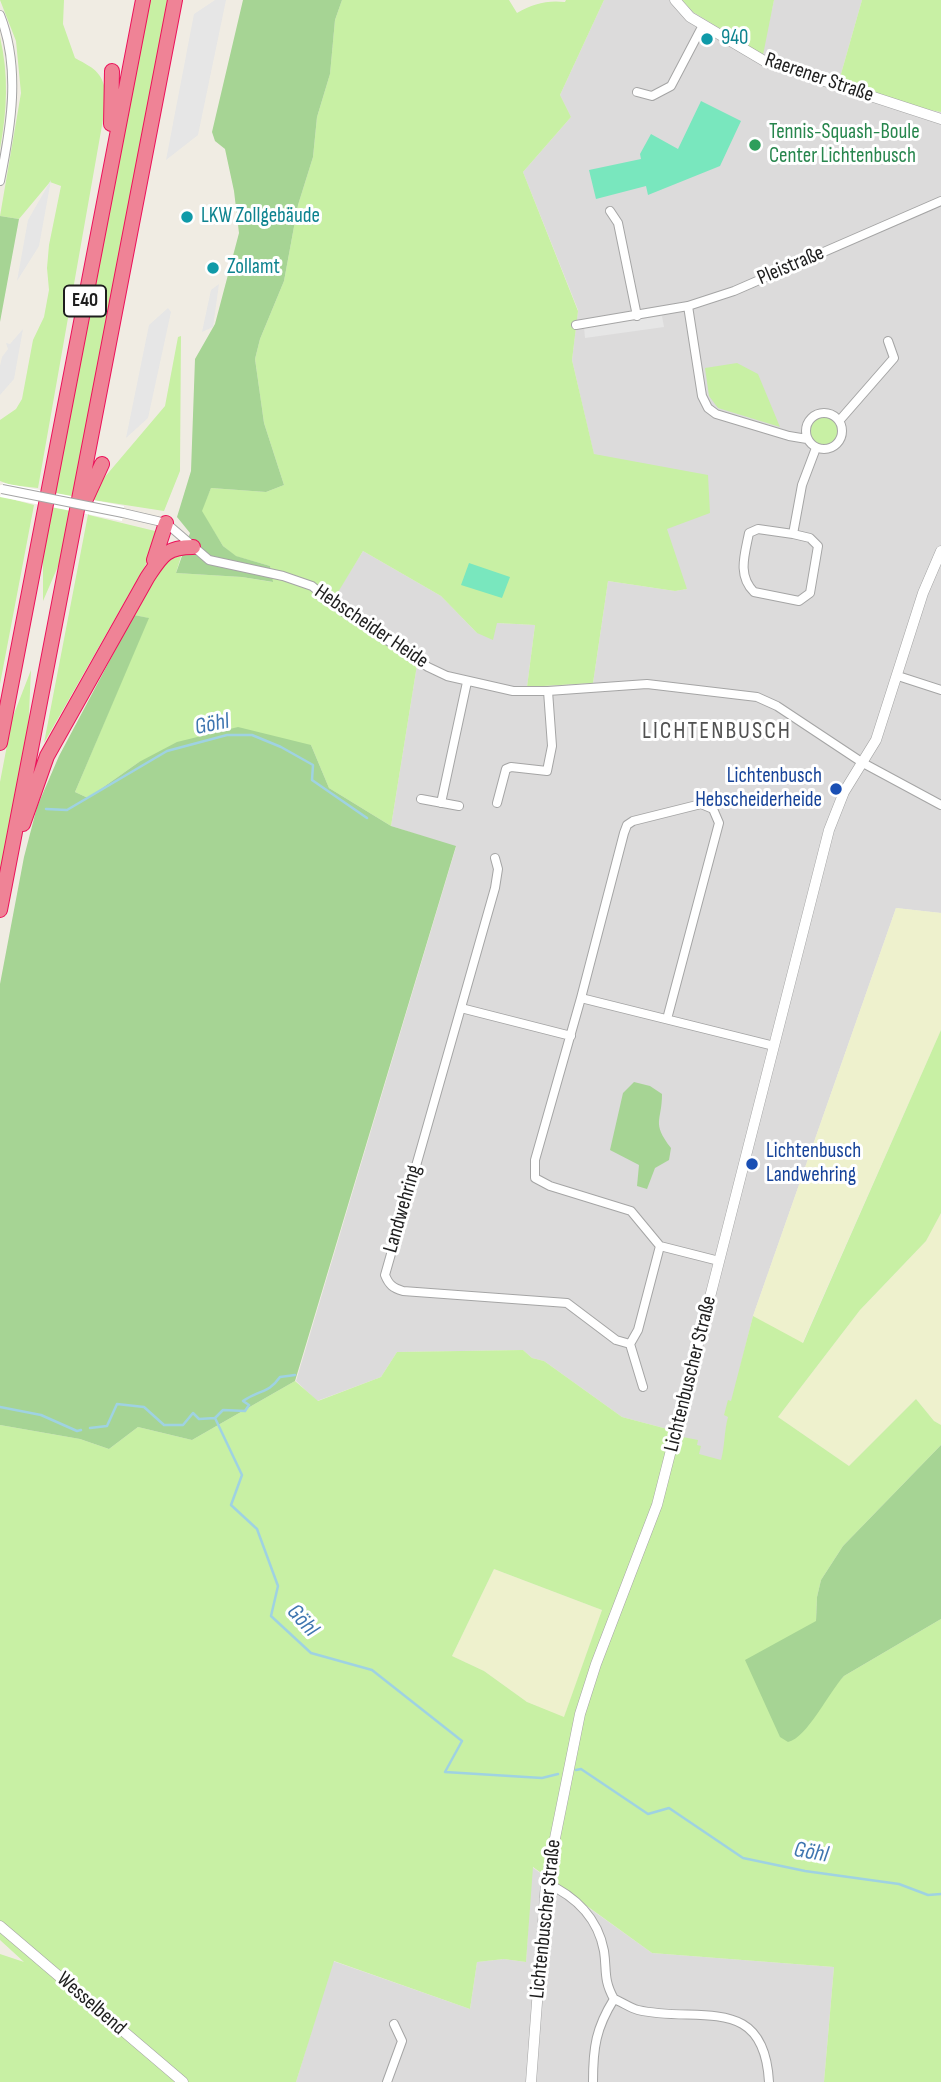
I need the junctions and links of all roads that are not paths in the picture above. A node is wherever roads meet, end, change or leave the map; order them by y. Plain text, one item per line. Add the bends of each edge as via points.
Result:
1 (143, 0) edge
2 (175, 0) edge
3 (675, 0) edge
4 (0, 15) edge
5 (703, 25) junction
6 (112, 71) dead end
7 (637, 92) dead end
8 (941, 119) edge
9 (115, 142) junction
10 (0, 181) edge
11 (941, 201) edge
12 (610, 211) dead end
13 (688, 306) junction
14 (637, 316) junction
15 (576, 325) dead end
16 (888, 341) dead end
17 (839, 421) junction
18 (807, 439) junction
19 (816, 448) junction
20 (102, 464) dead end
21 (1, 489) edge
22 (75, 522) junction
23 (166, 523) junction
24 (793, 534) junction
25 (193, 547) junction
26 (941, 551) edge
27 (147, 578) junction
28 (898, 676) junction
29 (467, 682) junction
30 (941, 690) edge
31 (548, 691) junction
32 (0, 743) edge
33 (863, 763) junction
34 (421, 799) dead end
35 (441, 803) junction
36 (498, 803) dead end
37 (941, 805) edge
38 (459, 806) dead end
39 (13, 844) junction
40 (495, 858) dead end
41 (0, 910) edge
42 (582, 998) junction
43 (461, 1008) junction
44 (667, 1019) junction
45 (571, 1036) junction
46 (775, 1046) junction
47 (660, 1246) junction
48 (719, 1261) junction
49 (630, 1343) junction
50 (643, 1387) dead end
51 (546, 1882) junction
52 (0, 1926) edge
53 (614, 1999) junction
54 (394, 2024) dead end
55 (183, 2082) edge
56 (387, 2082) edge
57 (531, 2082) edge
58 (593, 2082) edge
59 (769, 2082) edge

1 - 9 highway, E40
2 - 22 highway, E40
3 - 5 street, Raerener Straße
4 - 10 street via 12,83
5 - 7 street via 671,86 652,96
5 - 8 street, Raerener Straße via 766,62
6 - 9 highway
9 - 32 highway, E40
11 - 13 street, Pleistraße
12 - 14 street via 618,223
13 - 14 street, Pleistraße
13 - 18 street via 702,396 708,408
14 - 15 street, Pleistraße
16 - 17 street via 894,358
17 - 18 street via 824,413 812,417 806,427
17 - 19 street via 842,433 837,444 827,450
18 - 19 street
19 - 24 street via 802,485
20 - 22 highway
21 - 23 street, Hebscheider Heide, bridge
22 - 39 highway, E40
23 - 25 street, Hebscheider Heide
23 - 27 highway
24 - 24 street via 758,529 749,533 742,568 754,592 799,601 810,593 818,547 810,538
25 - 27 highway via 167,552
25 - 29 street, Hebscheider Heide via 215,562 312,586 428,667
26 - 28 street, Lichtenbuscher Straße
27 - 39 highway via 47,756
28 - 30 street
28 - 33 street, Lichtenbuscher Straße
29 - 31 street, Hebscheider Heide via 513,691
29 - 35 street
31 - 33 street, Hebscheider Heide via 647,684 757,697
31 - 36 street via 552,746 547,771 506,769
33 - 37 street, Hebscheider Heide
33 - 46 street, Lichtenbuscher Straße via 844,792 829,831
34 - 35 street
35 - 38 street
39 - 41 highway, E40
40 - 43 street, Landwehring via 495,888
42 - 44 street
42 - 44 street via 627,825 701,804 713,809 719,823
42 - 45 street
43 - 45 street
43 - 49 street, Landwehring via 386,1266 389,1284 403,1291 567,1303 616,1340
44 - 46 street
45 - 47 street via 535,1160 534,1178 631,1211
46 - 48 street, Lichtenbuscher Straße
47 - 48 street
47 - 49 street via 638,1330
48 - 51 street, Lichtenbuscher Straße via 657,1505 580,1714
49 - 50 street
51 - 53 street via 580,1905 598,1928 606,1984
51 - 57 street, Lichtenbuscher Straße
52 - 55 street, Wesselbend
53 - 58 street via 600,2022
53 - 59 street via 637,2010 724,2017 741,2023 755,2033 766,2055
54 - 56 street via 402,2041

